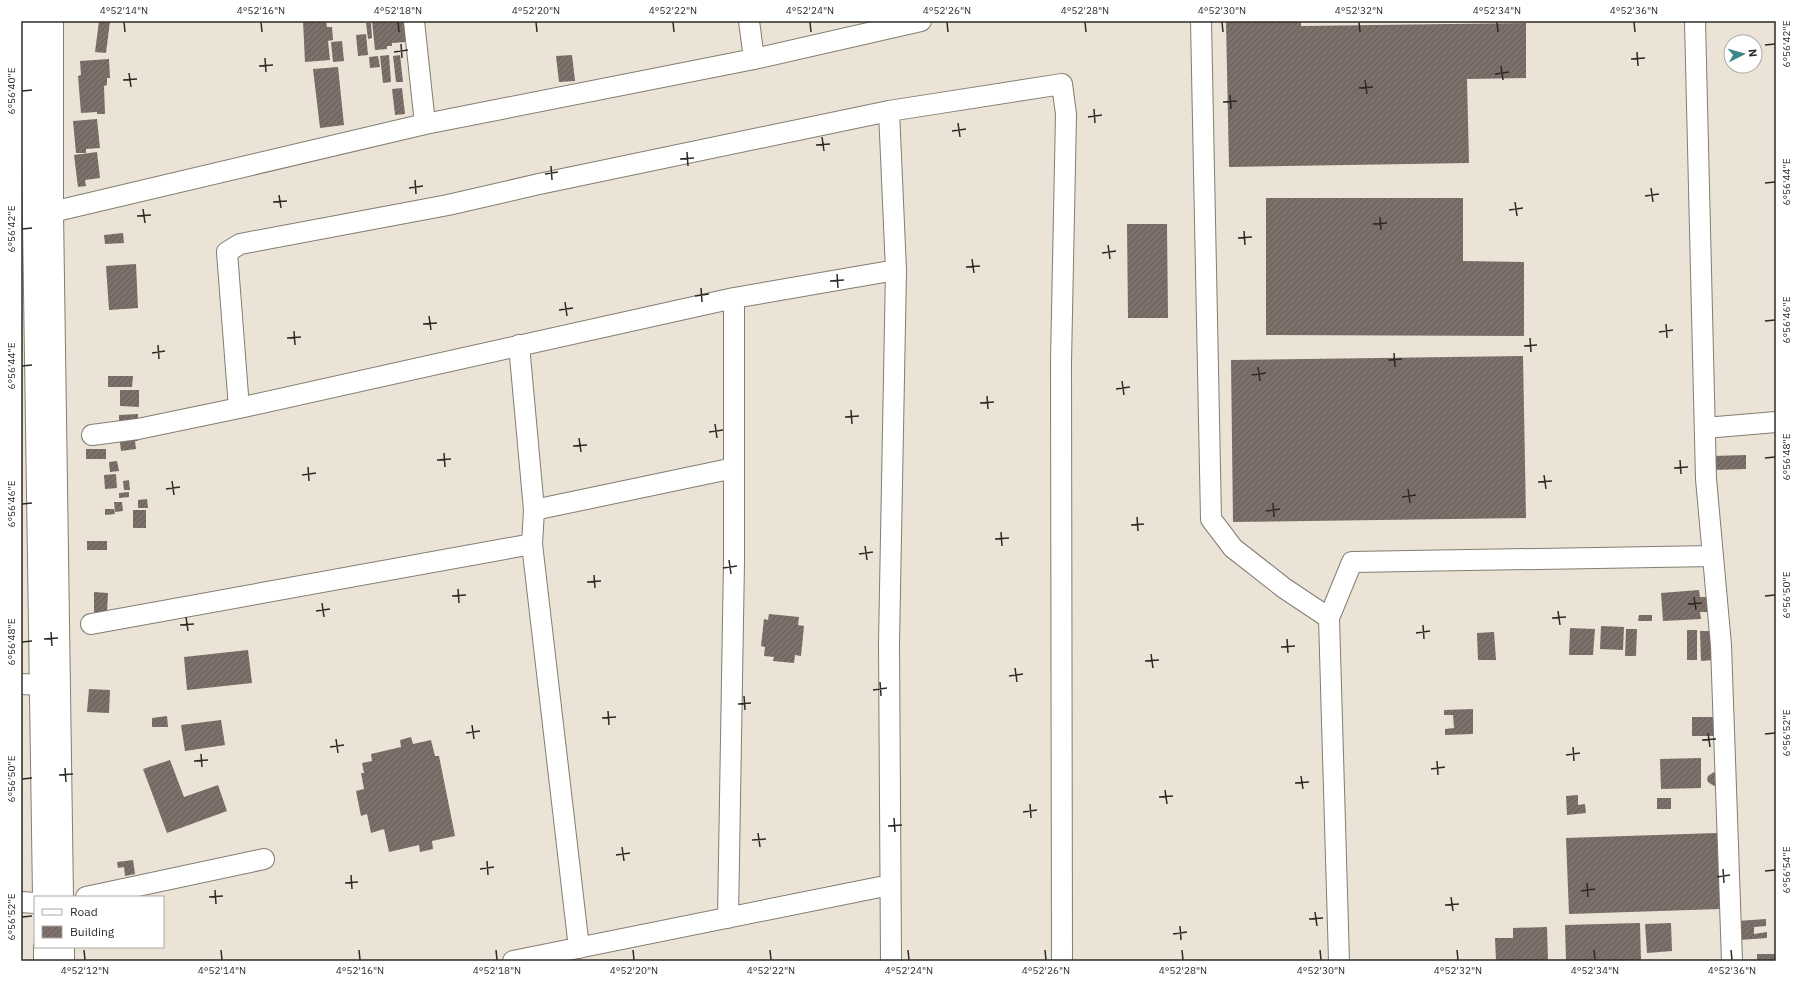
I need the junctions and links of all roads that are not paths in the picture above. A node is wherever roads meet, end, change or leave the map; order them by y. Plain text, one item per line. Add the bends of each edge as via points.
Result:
1 (31, 21) edge
2 (52, 21) edge
3 (414, 21) edge
4 (749, 21) edge
5 (921, 21) edge
6 (1201, 21) edge
7 (1695, 21) edge
8 (898, 24) edge
9 (754, 59) junction
10 (26, 72) edge
11 (889, 111) junction
12 (425, 124) junction
13 (35, 210) edge
14 (896, 270) junction
15 (734, 298) junction
16 (519, 345) junction
17 (239, 408) junction
18 (1776, 422) edge
19 (1705, 428) junction
20 (92, 435) dead end
21 (734, 468) junction
22 (534, 510) junction
23 (532, 544) junction
24 (1713, 556) junction
25 (1329, 618) junction
26 (91, 624) dead end
27 (31, 684) edge
28 (264, 859) dead end
29 (890, 885) junction
30 (44, 896) edge
31 (62, 896) edge
32 (91, 896) edge
33 (21, 902) edge
34 (34, 902) edge
35 (728, 918) junction
36 (45, 948) edge
37 (63, 948) edge
38 (579, 948) junction
39 (45, 961) edge
40 (63, 961) edge
41 (513, 961) edge
42 (891, 961) edge
43 (1062, 961) edge
44 (1339, 961) edge
45 (1732, 961) edge

1 - 10 main road
2 - 13 main road
3 - 12 street
4 - 9 street
5 - 8 street
6 - 25 street via 1210,519 1233,548 1284,588
7 - 19 street
8 - 9 street
9 - 12 street
10 - 13 main road
11 - 14 street
11 - 17 street via 448,205 240,244 228,252
11 - 43 street via 1062,84 1066,114 1060,362
12 - 13 street
13 - 27 main road
13 - 31 main road
14 - 15 street
14 - 29 street via 889,642
15 - 16 street
15 - 21 street
16 - 17 street
16 - 22 street
17 - 20 street via 138,429
18 - 19 street
19 - 24 street via 1706,479
21 - 22 street
21 - 35 street
22 - 23 street
23 - 26 street
23 - 38 street
24 - 25 street via 1352,562
24 - 45 street via 1721,645
25 - 44 street
27 - 30 main road
28 - 32 street
29 - 35 street
29 - 42 street
33 - 34 street
35 - 38 street
36 - 39 main road
37 - 40 main road
38 - 41 street

